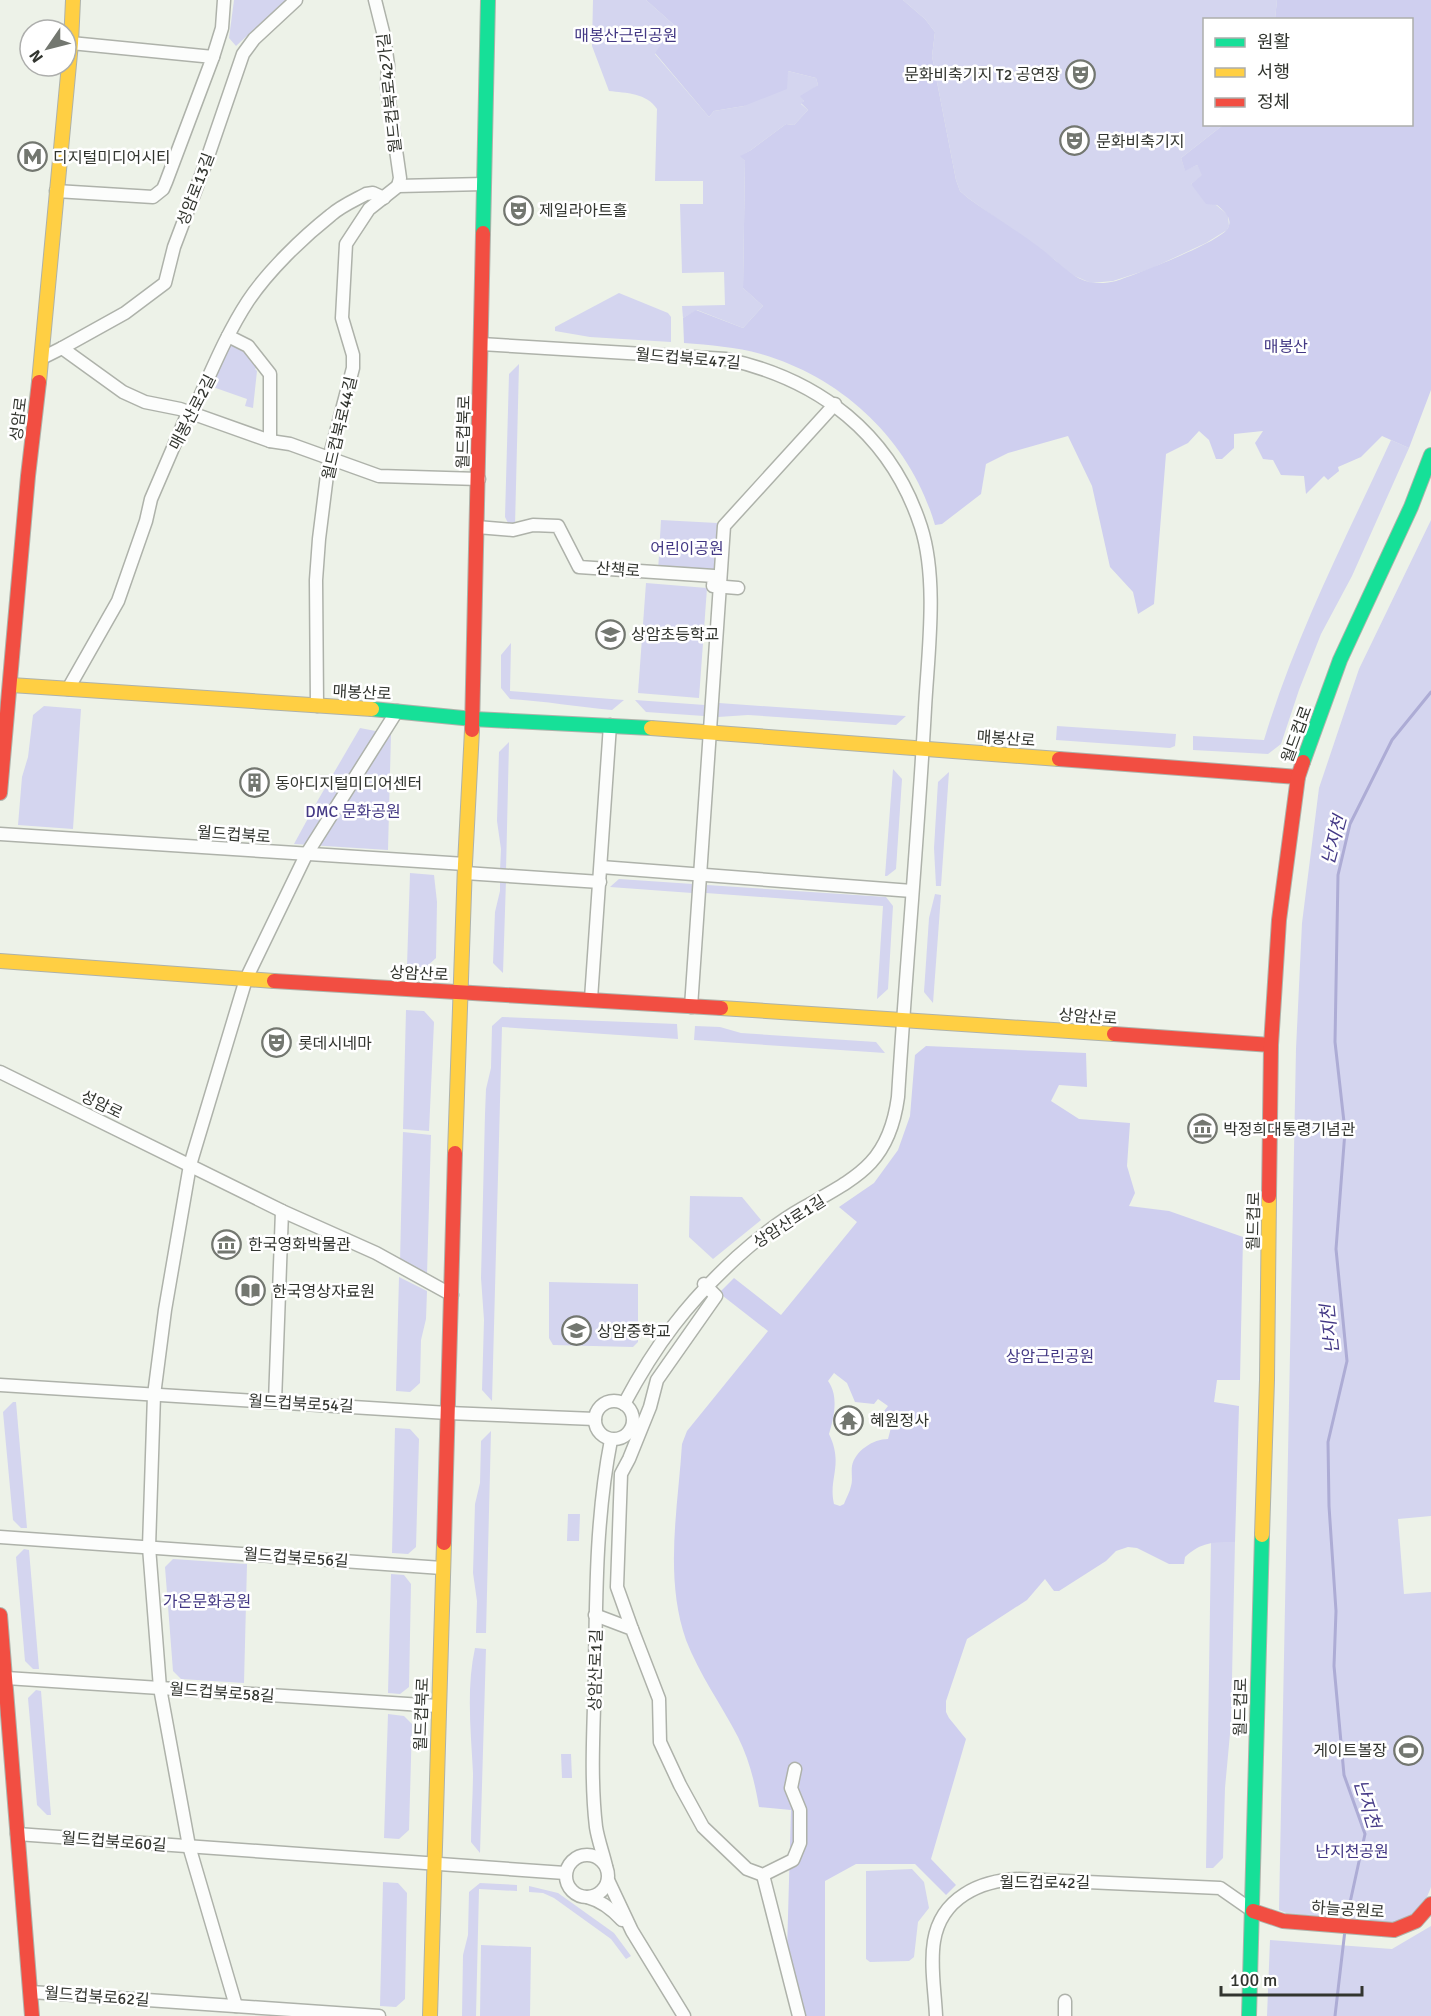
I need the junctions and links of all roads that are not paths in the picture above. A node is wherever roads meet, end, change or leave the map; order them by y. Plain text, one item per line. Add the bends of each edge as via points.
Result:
1 (73, 0) edge
2 (224, 0) edge
3 (296, 0) edge
4 (375, 0) edge
5 (488, 0) edge
6 (72, 18) edge
7 (78, 45) edge
8 (213, 57) junction
9 (68, 78) edge
10 (484, 184) junction
11 (398, 186) junction
12 (56, 191) junction
13 (384, 198) junction
14 (228, 336) junction
15 (481, 344) junction
16 (62, 348) junction
17 (42, 358) junction
18 (835, 404) junction
19 (188, 413) junction
20 (270, 441) junction
21 (1431, 455) edge
22 (329, 459) junction
23 (479, 479) junction
24 (477, 527) junction
25 (738, 588) dead end
26 (11, 685) junction
27 (68, 689) junction
28 (317, 706) junction
29 (397, 711) junction
30 (473, 719) junction
31 (610, 725) junction
32 (711, 733) junction
33 (923, 748) junction
34 (1298, 777) junction
35 (0, 793) edge
36 (0, 834) edge
37 (306, 855) junction
38 (601, 867) junction
39 (465, 868) junction
40 (700, 873) junction
41 (600, 882) junction
42 (912, 891) junction
43 (0, 961) edge
44 (246, 979) junction
45 (462, 992) junction
46 (591, 999) junction
47 (691, 1006) junction
48 (903, 1020) junction
49 (1271, 1045) junction
50 (0, 1072) edge
51 (190, 1165) junction
52 (282, 1211) junction
53 (705, 1286) junction
54 (452, 1295) junction
55 (0, 1384) edge
56 (154, 1395) junction
57 (275, 1402) junction
58 (624, 1404) junction
59 (448, 1413) junction
60 (595, 1419) junction
61 (611, 1440) junction
62 (0, 1537) edge
63 (148, 1547) junction
64 (442, 1568) junction
65 (0, 1615) edge
66 (596, 1615) junction
67 (632, 1629) junction
68 (6, 1678) junction
69 (160, 1688) junction
70 (438, 1706) junction
71 (795, 1769) dead end
72 (597, 1829) junction
73 (17, 1834) junction
74 (189, 1846) junction
75 (582, 1855) junction
76 (434, 1864) junction
77 (606, 1866) junction
78 (565, 1873) junction
79 (764, 1875) junction
80 (608, 1880) junction
81 (586, 1897) junction
82 (1431, 1904) edge
83 (1253, 1911) junction
84 (632, 1931) junction
85 (31, 1992) junction
86 (1065, 2001) dead end
87 (236, 2006) junction
88 (32, 2016) edge
89 (379, 2016) edge
90 (430, 2016) edge
91 (684, 2016) edge
92 (799, 2016) edge
93 (936, 2016) edge
94 (1065, 2016) edge
95 (1250, 2016) edge

1 - 6 main road, 성암로
2 - 8 street via 222,28
3 - 16 street, 성암로13길 via 243,54 177,237 165,283 125,313
4 - 11 street, 월드컵북로42가길 via 388,65
5 - 10 main road, 월드컵북로
7 - 8 street
8 - 12 street via 158,194 153,197
9 - 12 main road, 성암로
10 - 11 street
10 - 15 main road, 월드컵북로
11 - 13 street, 월드컵북로44길
12 - 17 main road, 성암로
13 - 14 street, 매봉산로2길 via 366,194 332,214 266,278
13 - 22 street, 월드컵북로44길 via 369,209 346,244 342,318 353,368
14 - 19 street, 매봉산로2길 via 196,405
14 - 20 street via 248,346 270,374
15 - 18 street, 월드컵북로47길 via 726,359 782,375
15 - 23 main road, 월드컵북로
16 - 17 street, 성암로13길
16 - 19 street via 123,392
17 - 26 main road, 성암로
18 - 32 street via 724,526
18 - 33 street, 월드컵북로47길 via 889,461 904,485 922,529 930,585
19 - 20 street
19 - 27 street, 매봉산로2길 via 151,499 118,601
20 - 22 street
21 - 34 main road, 월드컵로 via 1340,660
22 - 23 street via 379,477
22 - 28 street, 월드컵북로44길 via 316,580
23 - 24 main road, 월드컵북로
24 - 25 street, 산책로 via 513,530 533,525 558,526 579,567 714,576 713,586
24 - 30 main road, 월드컵북로
26 - 27 main road, 매봉산로
26 - 35 main road, 성암로
27 - 28 main road, 매봉산로
28 - 29 main road, 매봉산로
29 - 30 main road, 매봉산로
29 - 37 street
30 - 31 main road, 매봉산로
30 - 39 main road, 월드컵북로
31 - 32 main road, 매봉산로
31 - 38 street
32 - 33 main road, 매봉산로
32 - 40 street
33 - 34 main road, 매봉산로
33 - 42 street
34 - 49 main road, 월드컵로 via 1279,920
36 - 37 street, 월드컵북로
37 - 39 street, 월드컵북로
37 - 44 street
38 - 40 street
38 - 41 street
39 - 41 street, 월드컵북로
39 - 45 main road, 월드컵북로
40 - 42 street
40 - 47 street
41 - 46 street
42 - 48 street
43 - 44 main road, 상암산로
44 - 45 main road, 상암산로
44 - 51 street
45 - 46 main road, 상암산로
45 - 54 main road, 월드컵북로
46 - 47 main road, 상암산로
47 - 48 main road, 상암산로
48 - 49 main road, 상암산로
48 - 53 street, 상암산로1길 via 895,1114 872,1163 840,1188 767,1232
49 - 83 main road, 월드컵로
50 - 51 street, 성암로
51 - 52 street
51 - 56 street
52 - 54 street via 376,1253
52 - 57 street
53 - 58 street, 상암산로1길 via 658,1344
53 - 67 street via 716,1296 657,1380 650,1407 621,1474 616,1587
54 - 59 main road, 월드컵북로
55 - 56 street, 월드컵북로54길
56 - 57 street, 월드컵북로54길
56 - 63 street
57 - 59 street, 월드컵북로54길
58 - 60 street via 605,1403
58 - 61 street via 632,1414 632,1427 624,1437
59 - 60 street
59 - 64 main road, 월드컵북로
60 - 61 street via 599,1432
61 - 66 street, 상암산로1길 via 603,1479
62 - 63 street, 월드컵북로56길
63 - 64 street, 월드컵북로56길
63 - 69 street
64 - 70 main road, 월드컵북로
65 - 68 main road
66 - 67 street
66 - 72 street, 상암산로1길 via 593,1771
67 - 79 street via 659,1699 660,1742 680,1785 703,1827 747,1869
68 - 69 street, 월드컵북로58길
68 - 73 main road
69 - 70 street, 월드컵북로58길
69 - 74 street
70 - 76 main road, 월드컵북로
71 - 79 street via 791,1788 800,1810 800,1843 793,1860
72 - 75 street
72 - 77 street, 상암산로1길
73 - 74 street, 월드컵북로60길
73 - 85 main road
74 - 76 street
74 - 87 street, 월드컵북로60길
75 - 77 street via 594,1856
75 - 78 street via 568,1865
76 - 78 street
76 - 90 main road, 월드컵북로
77 - 80 street
78 - 81 street via 572,1891
79 - 92 street
80 - 81 street via 601,1891
80 - 84 street
81 - 84 street via 607,1906
82 - 83 main road, 하늘공원로 via 1425,1914 1394,1929 1283,1921
83 - 93 street, 월드컵로42길 via 1220,1888 1020,1879 981,1886 954,1902 937,1930 933,1958
83 - 95 main road, 월드컵로
84 - 91 street
85 - 87 street, 월드컵북로62길
85 - 88 main road
86 - 94 street
87 - 89 street, 월드컵북로62길

